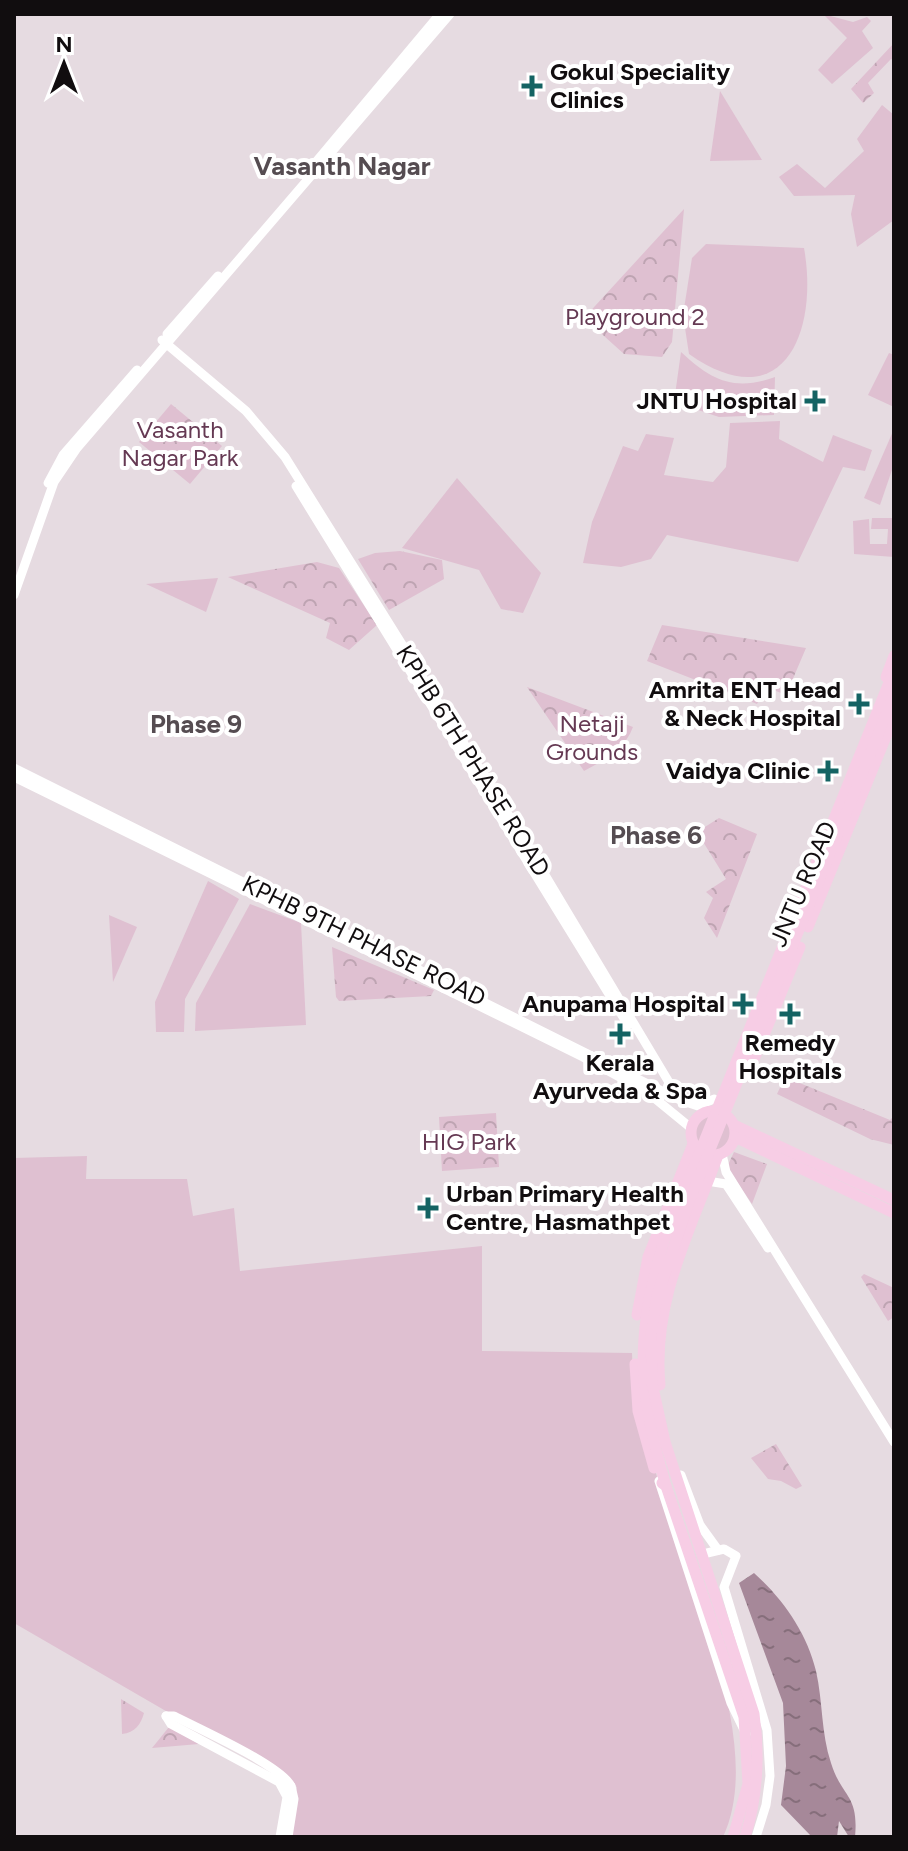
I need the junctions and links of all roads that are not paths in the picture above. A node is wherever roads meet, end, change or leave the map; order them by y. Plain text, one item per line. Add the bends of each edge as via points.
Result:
1 (440, 14) edge
2 (450, 14) edge
3 (164, 342) junction
4 (265, 431) junction
5 (14, 579) edge
6 (14, 595) edge
7 (894, 656) edge
8 (894, 670) edge
9 (894, 695) edge
10 (894, 717) edge
11 (14, 768) edge
12 (14, 777) edge
13 (779, 939) junction
14 (800, 948) junction
15 (657, 1087) junction
16 (671, 1096) junction
17 (712, 1105) junction
18 (733, 1127) junction
19 (691, 1128) junction
20 (693, 1144) junction
21 (720, 1154) junction
22 (707, 1181) junction
23 (894, 1200) edge
24 (669, 1208) junction
25 (894, 1213) edge
26 (693, 1217) junction
27 (894, 1442) edge
28 (894, 1451) edge
29 (670, 1460) junction
30 (663, 1481) junction
31 (701, 1550) junction
32 (718, 1550) junction
33 (288, 1788) junction
34 (762, 1820) junction
35 (280, 1837) edge
36 (288, 1837) edge
37 (733, 1837) edge
38 (745, 1837) edge
39 (756, 1837) edge
40 (764, 1837) edge

1 - 3 street
2 - 3 street
3 - 4 street, KPHB 6TH PHASE ROAD
3 - 5 street via 63,455 49,479
3 - 6 street via 54,482
4 - 15 street, KPHB 6TH PHASE ROAD via 661,1077
4 - 16 street, KPHB 6TH PHASE ROAD via 521,835 670,1084
7 - 13 main road, JNTU ROAD
8 - 30 main road via 652,1281 641,1363
9 - 29 main road via 662,1277 650,1354
10 - 14 main road, JNTU ROAD
11 - 15 street, KPHB 9TH PHASE ROAD
12 - 19 street, KPHB 9TH PHASE ROAD via 583,1057 647,1092
13 - 14 main road
13 - 17 main road, JNTU ROAD
14 - 18 main road, JNTU ROAD
15 - 16 street, KPHB 9TH PHASE ROAD
16 - 17 street, KPHB 9TH PHASE ROAD
17 - 18 main road
17 - 19 main road
18 - 21 main road
18 - 23 main road
18 - 25 main road via 755,1144
19 - 20 main road
20 - 21 main road via 704,1154
20 - 24 main road
21 - 22 main road
21 - 27 street via 726,1172
22 - 26 main road
22 - 28 street via 723,1181 734,1194
24 - 26 main road
24 - 30 main road via 648,1257 635,1349 638,1411
26 - 29 main road via 660,1325 659,1377
29 - 31 main road
29 - 32 street via 709,1542
30 - 37 main road via 731,1674 746,1734 748,1784
31 - 32 street
31 - 38 main road via 746,1685 758,1742 757,1791
32 - 34 street via 734,1552 724,1587 766,1722 770,1776
33 - 33 street via 171,1724 166,1716 283,1775
33 - 35 street
33 - 36 street via 294,1799
34 - 39 street
34 - 40 street

